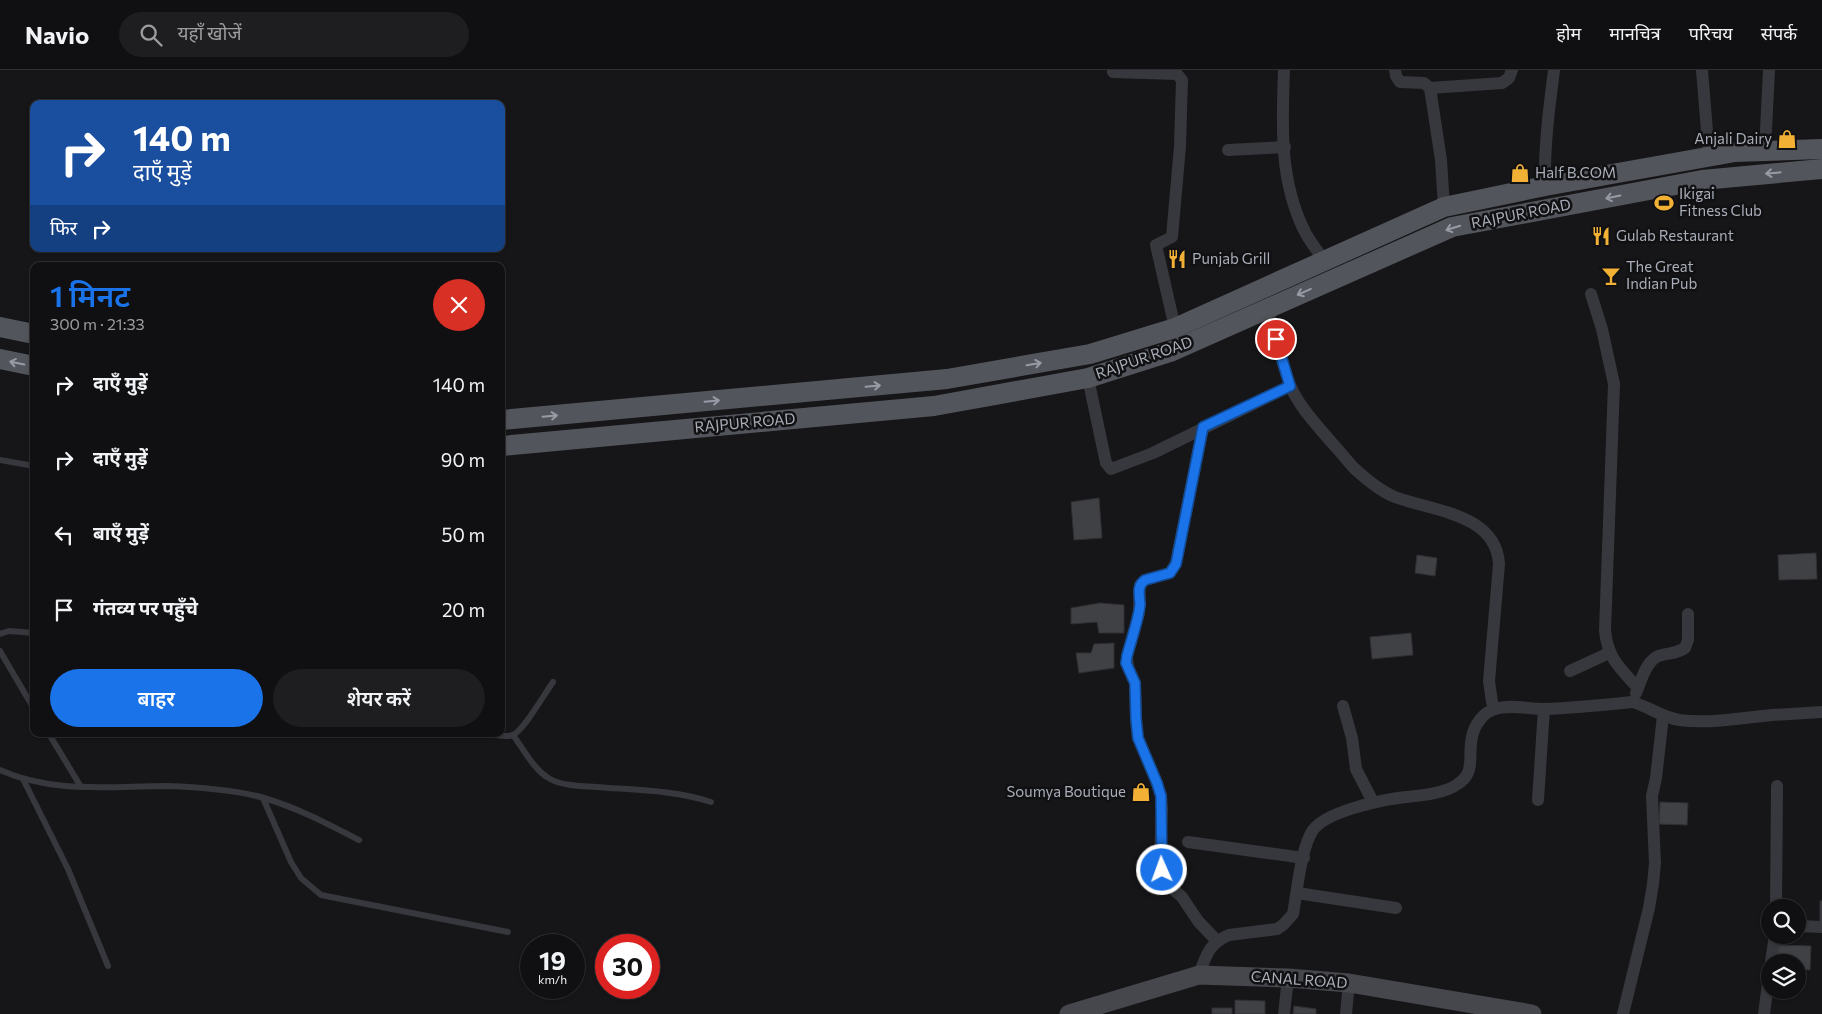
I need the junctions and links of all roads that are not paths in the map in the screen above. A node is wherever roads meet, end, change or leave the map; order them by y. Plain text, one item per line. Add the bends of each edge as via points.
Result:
1 (1284, 70) edge
2 (1395, 70) edge
3 (1512, 70) edge
4 (1554, 70) edge
5 (1702, 70) edge
6 (1769, 70) edge
7 (1113, 72) dead end
8 (1430, 88) junction
9 (1284, 147) junction
10 (1822, 149) edge
11 (1228, 150) dead end
12 (1765, 150) junction
13 (1708, 156) junction
14 (1822, 169) edge
15 (1545, 186) junction
16 (1444, 208) junction
17 (1324, 261) junction
18 (1591, 294) dead end
19 (1267, 308) junction
20 (1197, 317) junction
21 (0, 327) edge
22 (1175, 328) junction
23 (30, 333) edge
24 (1203, 337) junction
25 (0, 359) edge
26 (30, 365) edge
27 (1088, 378) junction
28 (1290, 386) junction
29 (505, 420) edge
30 (1203, 427) junction
31 (505, 446) edge
32 (0, 460) edge
33 (30, 465) edge
34 (1688, 614) dead end
35 (30, 633) edge
36 (0, 634) edge
37 (0, 651) edge
38 (1610, 653) junction
39 (1570, 671) dead end
40 (553, 682) dead end
41 (1638, 688) junction
42 (30, 702) edge
43 (1632, 702) junction
44 (1344, 706) dead end
45 (1495, 709) junction
46 (1544, 709) junction
47 (1822, 712) edge
48 (1663, 716) junction
49 (514, 735) junction
50 (505, 736) edge
51 (51, 737) edge
52 (0, 770) edge
53 (24, 779) junction
54 (1777, 786) dead end
55 (81, 787) junction
56 (263, 798) junction
57 (1538, 800) dead end
58 (711, 802) dead end
59 (1373, 802) junction
60 (359, 840) dead end
61 (1188, 842) dead end
62 (1304, 858) junction
63 (1297, 893) junction
64 (1776, 899) edge
65 (1396, 908) dead end
66 (1806, 926) edge
67 (1822, 927) edge
68 (508, 932) dead end
69 (1216, 941) junction
70 (108, 966) dead end
71 (1199, 975) junction
72 (1288, 978) junction
73 (1349, 983) junction
74 (1766, 999) edge
75 (1492, 1011) edge
76 (1069, 1014) edge
77 (1284, 1014) edge
78 (1346, 1014) edge
79 (1532, 1014) edge
80 (1622, 1014) edge
81 (1764, 1014) edge

1 - 9 street
2 - 8 street via 1400,82 1424,83
3 - 8 street via 1502,83
4 - 15 street via 1545,137
5 - 13 street
6 - 12 street
7 - 22 street via 1177,74 1182,80 1172,237 1156,245
8 - 16 street via 1441,160
9 - 11 street
9 - 17 street via 1288,186 1295,209 1305,233
10 - 12 main road, RAJPUR ROAD
12 - 13 main road, RAJPUR ROAD
13 - 15 main road, RAJPUR ROAD
14 -> 19 main road, RAJPUR ROAD via 1702,180 1452,227
15 - 16 main road, RAJPUR ROAD
16 - 17 main road, RAJPUR ROAD
17 - 20 main road, RAJPUR ROAD
18 - 38 street via 1614,384 1605,631
19 - 24 main road, RAJPUR ROAD
19 - 28 street
20 - 22 main road, RAJPUR ROAD
20 - 24 main road
21 - 23 main road
29 -> 22 main road, RAJPUR ROAD via 947,379 1090,354
24 - 27 main road, RAJPUR ROAD via 1170,352
26 -> 25 main road
27 - 30 street via 1109,468 1153,453
27 - 31 main road, RAJPUR ROAD via 934,406
28 - 30 street
28 - 45 street via 1306,413 1354,467 1376,486 1395,497 1465,519 1493,543 1498,564 1490,681
30 - 69 street via 1176,564 1170,573 1145,580 1140,585 1139,613 1126,663 1135,683 1138,738 1161,796 1160,857 1164,878
32 - 33 lane
34 - 41 street via 1685,648 1652,659
35 - 36 lane via 9,631
37 - 42 lane
38 - 39 street
38 - 41 street
40 - 49 lane
41 - 43 street
43 - 46 street
43 - 48 street
44 - 59 street via 1356,769
45 - 46 street
45 - 59 street via 1484,715 1474,730 1469,772 1462,781 1446,790
46 - 57 street
47 - 48 street via 1708,721
48 - 80 street via 1652,796 1653,884
49 - 50 lane
49 - 58 lane via 540,771 551,779 588,786 688,795
51 - 55 lane
52 - 53 lane
53 - 55 lane
53 - 70 lane via 68,869
54 - 64 street
55 - 56 lane via 218,790
56 - 60 lane via 322,820
56 - 68 lane via 291,862 301,878 321,894
59 - 62 street via 1319,823 1310,836
61 - 62 street
62 - 63 street
63 - 65 street
63 - 69 street via 1293,914 1284,925 1277,929 1229,935
66 - 67 street
69 - 71 street via 1207,952
71 - 72 street, CANAL ROAD
71 - 76 street, CANAL ROAD
72 - 73 street, CANAL ROAD
72 - 77 street
73 - 75 street, CANAL ROAD
73 - 78 street
74 - 81 street
75 - 79 street, CANAL ROAD

